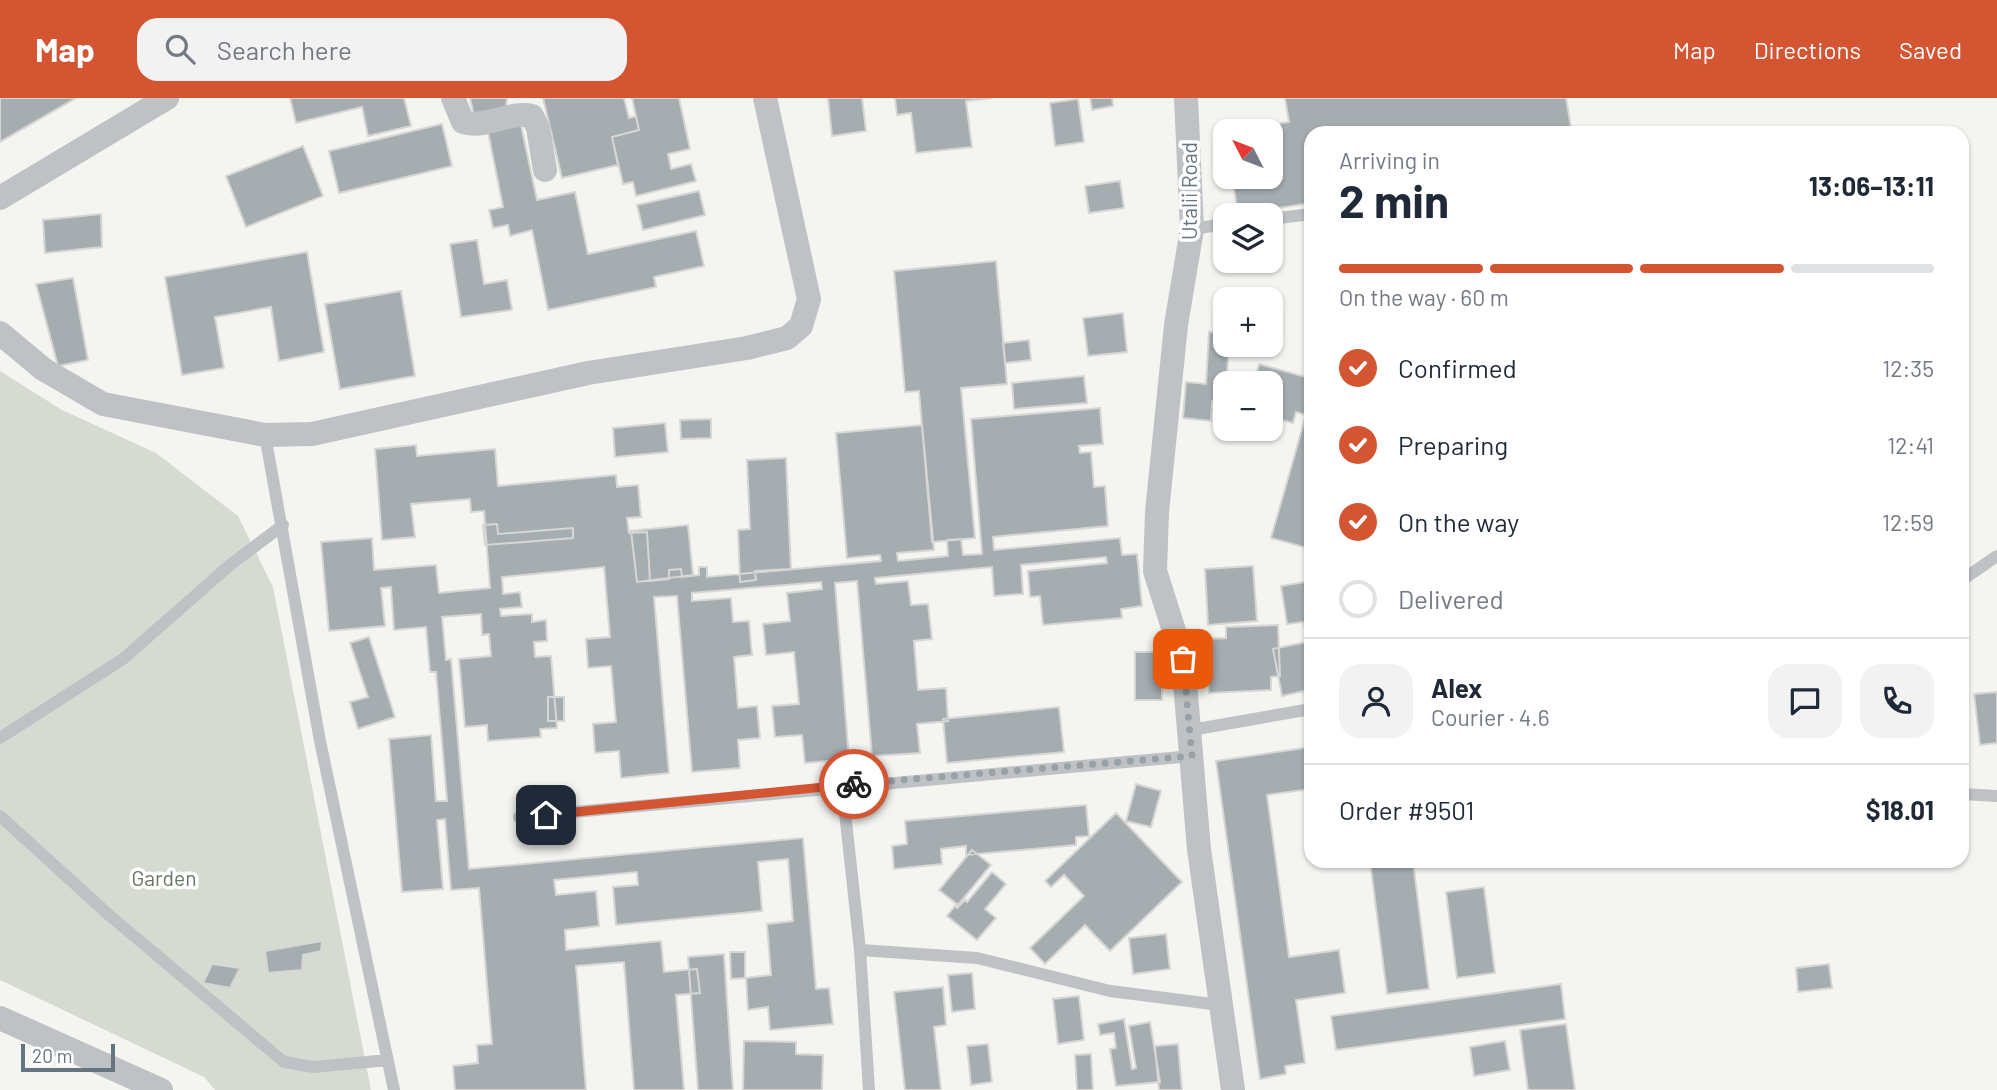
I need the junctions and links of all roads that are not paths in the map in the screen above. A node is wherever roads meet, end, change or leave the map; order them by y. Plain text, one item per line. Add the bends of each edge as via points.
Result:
1 (167, 98) edge
2 (453, 98) edge
3 (765, 98) edge
4 (1186, 98) edge
5 (545, 170) dead end
6 (0, 198) edge
7 (1304, 215) edge
8 (1283, 217) edge
9 (1213, 226) edge
10 (1192, 229) junction
11 (0, 333) edge
12 (265, 435) junction
13 (283, 525) junction
14 (1997, 556) edge
15 (1969, 574) edge
16 (1304, 710) edge
17 (1191, 730) junction
18 (0, 738) edge
19 (1192, 756) junction
20 (842, 785) junction
21 (1969, 794) edge
22 (1997, 796) edge
23 (0, 816) edge
24 (519, 817) dead end
25 (860, 950) junction
26 (1220, 1005) junction
27 (0, 1018) edge
28 (388, 1060) junction
29 (161, 1090) edge
30 (394, 1090) edge
31 (869, 1090) edge
32 (1233, 1090) edge

1 - 6 street
2 - 5 street via 463,122 473,125 520,114 533,116
3 - 12 street via 809,299 801,326 787,338 588,373 312,434
4 - 10 street, Utalii Road
7 - 8 lane
9 - 10 lane
10 - 17 street, Utalii Road via 1176,325 1155,571 1183,659
11 - 12 street via 43,369 103,404
12 - 13 lane
13 - 18 lane via 123,659
13 - 28 lane via 320,741
14 - 15 lane
16 - 17 lane
17 - 19 street, Utalii Road
19 - 20 lane
19 - 26 street, Utalii Road
20 - 24 lane
20 - 25 lane
21 - 22 lane
23 - 28 lane via 284,1062 314,1067
25 - 26 lane via 977,958 1088,986
25 - 31 lane
26 - 32 street, Utalii Road
27 - 29 street
28 - 30 lane

